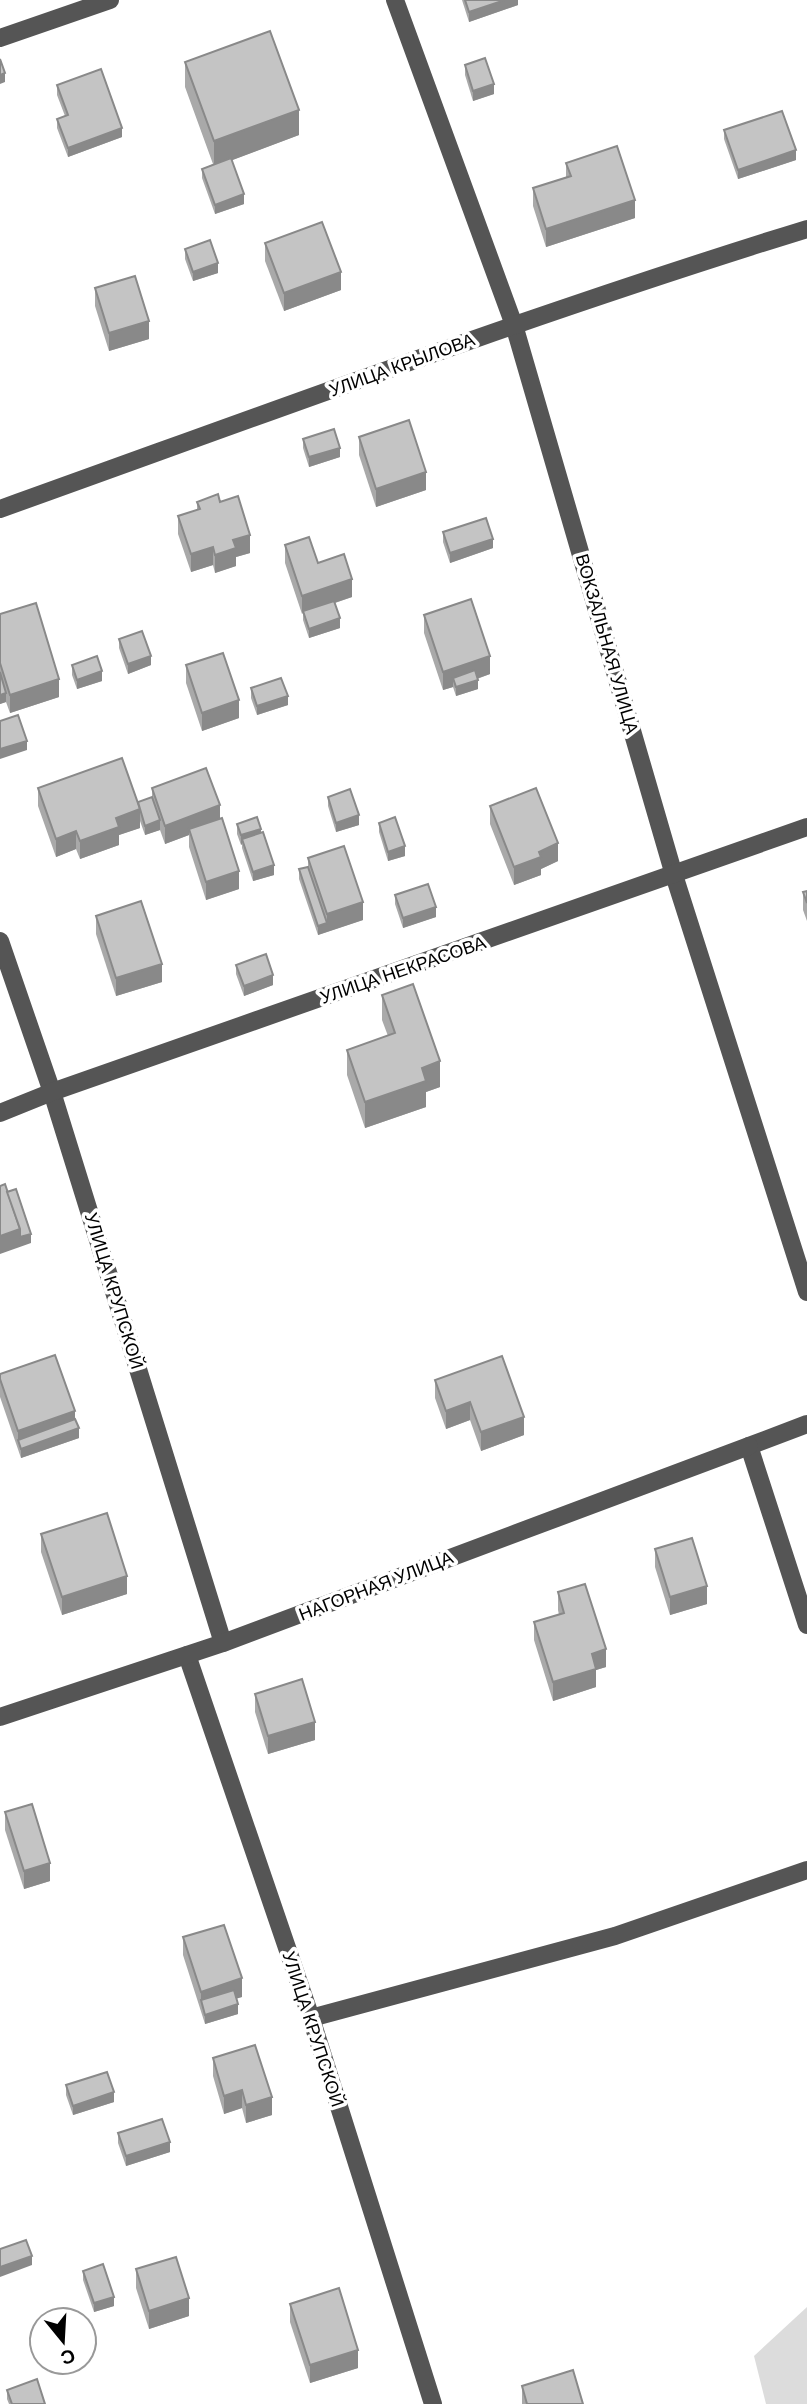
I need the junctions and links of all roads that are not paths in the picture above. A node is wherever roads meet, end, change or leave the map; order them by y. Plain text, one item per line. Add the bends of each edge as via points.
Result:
1 (110, 0) edge
2 (395, 0) edge
3 (0, 38) edge
4 (807, 229) edge
5 (513, 325) junction
6 (0, 509) edge
7 (807, 827) edge
8 (674, 875) junction
9 (0, 941) edge
10 (52, 1092) junction
11 (0, 1113) edge
12 (807, 1292) edge
13 (807, 1424) edge
14 (749, 1446) junction
15 (807, 1625) edge
16 (223, 1643) junction
17 (187, 1655) junction
18 (0, 1717) edge
19 (807, 1870) edge
20 (311, 2018) junction
21 (433, 2404) edge

1 - 3 street
2 - 5 street, ВОКЗАЛЬНАЯ УЛИЦА
4 - 5 street, УЛИЦА КРЫЛОВА
5 - 6 street, УЛИЦА КРЫЛОВА
5 - 8 street, ВОКЗАЛЬНАЯ УЛИЦА
7 - 8 street, УЛИЦА НЕКРАСОВА
8 - 10 street, УЛИЦА НЕКРАСОВА
8 - 12 street, ВОКЗАЛЬНАЯ УЛИЦА
9 - 10 street, УЛИЦА КРУПСКОЙ
10 - 11 street, УЛИЦА НЕКРАСОВА
10 - 16 street, УЛИЦА КРУПСКОЙ
13 - 14 street
14 - 15 street
14 - 16 street, НАГОРНАЯ УЛИЦА
16 - 17 street, НАГОРНАЯ УЛИЦА
17 - 18 street, НАГОРНАЯ УЛИЦА
17 - 20 street, УЛИЦА КРУПСКОЙ
19 - 20 street via 615,1936
20 - 21 street, УЛИЦА КРУПСКОЙ

